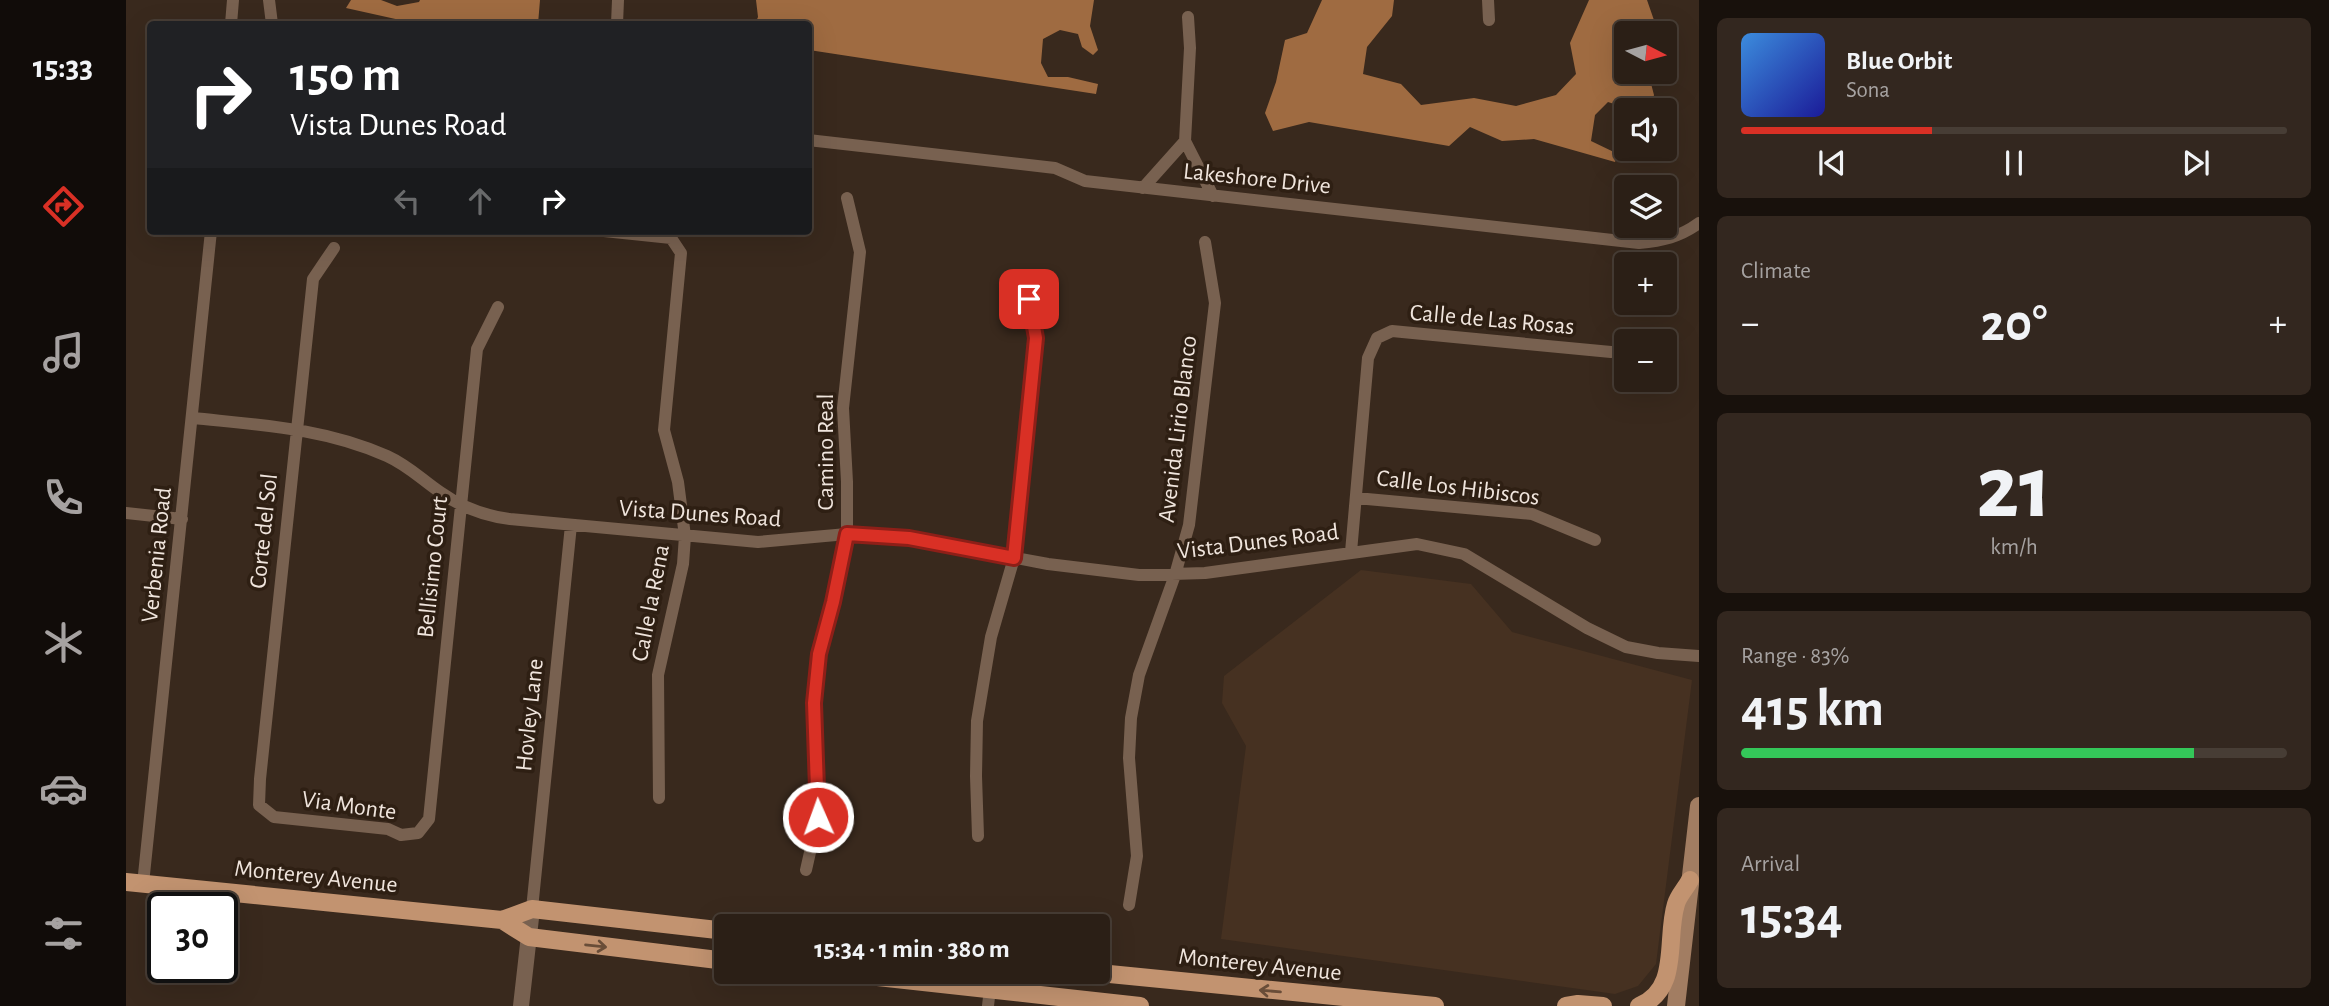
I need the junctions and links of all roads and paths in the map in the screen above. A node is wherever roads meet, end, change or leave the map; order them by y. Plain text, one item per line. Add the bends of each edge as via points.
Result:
1 (233, 0) edge
2 (269, 0) edge
3 (618, 0) edge
4 (1488, 0) edge
5 (1188, 17) dead end
6 (1489, 20) dead end
7 (231, 21) edge
8 (272, 21) edge
9 (617, 21) edge
10 (812, 140) edge
11 (1185, 141) junction
12 (1143, 188) junction
13 (1213, 195) junction
14 (847, 198) dead end
15 (1699, 223) edge
16 (211, 235) edge
17 (642, 235) edge
18 (1205, 242) dead end
19 (334, 248) dead end
20 (1025, 279) dead end
21 (498, 307) dead end
22 (1611, 352) dead end
23 (193, 418) junction
24 (296, 428) junction
25 (1356, 498) junction
26 (461, 504) junction
27 (126, 513) edge
28 (182, 519) junction
29 (572, 525) junction
30 (847, 534) junction
31 (685, 536) junction
32 (1595, 540) dead end
33 (1351, 552) junction
34 (1014, 558) junction
35 (1175, 575) junction
36 (1699, 656) edge
37 (659, 798) dead end
38 (1699, 806) edge
39 (274, 817) joint
40 (418, 833) joint
41 (978, 836) dead end
42 (806, 870) dead end
43 (1690, 880) junction
44 (135, 883) edge
45 (1129, 905) dead end
46 (532, 909) junction
47 (502, 920) junction
48 (714, 930) edge
49 (529, 937) junction
50 (714, 960) edge
51 (1110, 974) edge
52 (902, 984) edge
53 (989, 998) edge
54 (522, 1006) edge
55 (1140, 1006) edge
56 (1436, 1006) edge
57 (1566, 1006) edge
58 (1603, 1006) edge
59 (1639, 1006) edge
60 (1676, 1006) edge

1 - 7 street
2 - 8 street
3 - 9 street
4 - 6 street
5 - 11 street
10 - 12 street, Lakeshore Drive via 1055,168 1085,181
11 - 12 street
11 - 13 street
12 - 13 street, Lakeshore Drive
13 - 15 street, Lakeshore Drive via 1639,243 1662,241
14 - 30 street, Camino Real via 860,252 843,408
16 - 23 street, Verbenia Road
17 - 31 street, Calle la Rena via 671,238 681,253 664,430 678,482
18 - 35 street, Avenida Lirio Blanco via 1215,303 1189,525
19 - 24 street, Corte del Sol via 313,279
20 - 34 street via 1036,338
21 - 26 street, Bellisimo Court via 477,349
22 - 25 street, Calle de Las Rosas via 1392,331 1377,338 1368,358
23 - 24 street, Vista Dunes Road
23 - 28 street, Verbenia Road
24 - 26 street, Vista Dunes Road via 346,439 387,456 413,468
24 - 39 street, Corte del Sol via 260,779 259,805
25 - 32 street, Calle Los Hibiscos via 1532,514
25 - 33 street, Calle de Las Rosas
26 - 29 street, Vista Dunes Road via 486,516
26 - 40 street, Bellisimo Court via 429,819
27 - 28 street
28 - 44 street, Verbenia Road
29 - 31 street, Vista Dunes Road
29 - 46 street, Hovley Lane
30 - 31 street, Vista Dunes Road via 758,542
30 - 34 street, Vista Dunes Road via 909,538
30 - 42 street, Camino Real via 819,654 814,703 818,817
31 - 37 street, Calle la Rena via 658,675
33 - 35 street, Vista Dunes Road
33 - 36 street, Vista Dunes Road via 1417,544 1464,554 1626,647
34 - 35 street, Vista Dunes Road via 1097,571
34 - 41 street via 982,679 977,734
35 - 45 street, Avenida Lirio Blanco via 1139,675 1131,718 1129,758 1137,856
38 - 43 main road
39 - 40 street, Via Monte via 388,829 401,835
43 - 59 main road via 1676,903 1667,980 1650,1001
43 - 60 main road
44 - 47 main road, Monterey Avenue
46 - 47 main road, Monterey Avenue
46 - 48 main road, Monterey Avenue
46 - 49 street
47 - 49 main road, Monterey Avenue
49 -> 50 main road, Monterey Avenue
49 - 54 street
56 -> 51 main road, Monterey Avenue
52 - 53 main road
53 - 55 main road
57 - 58 main road

